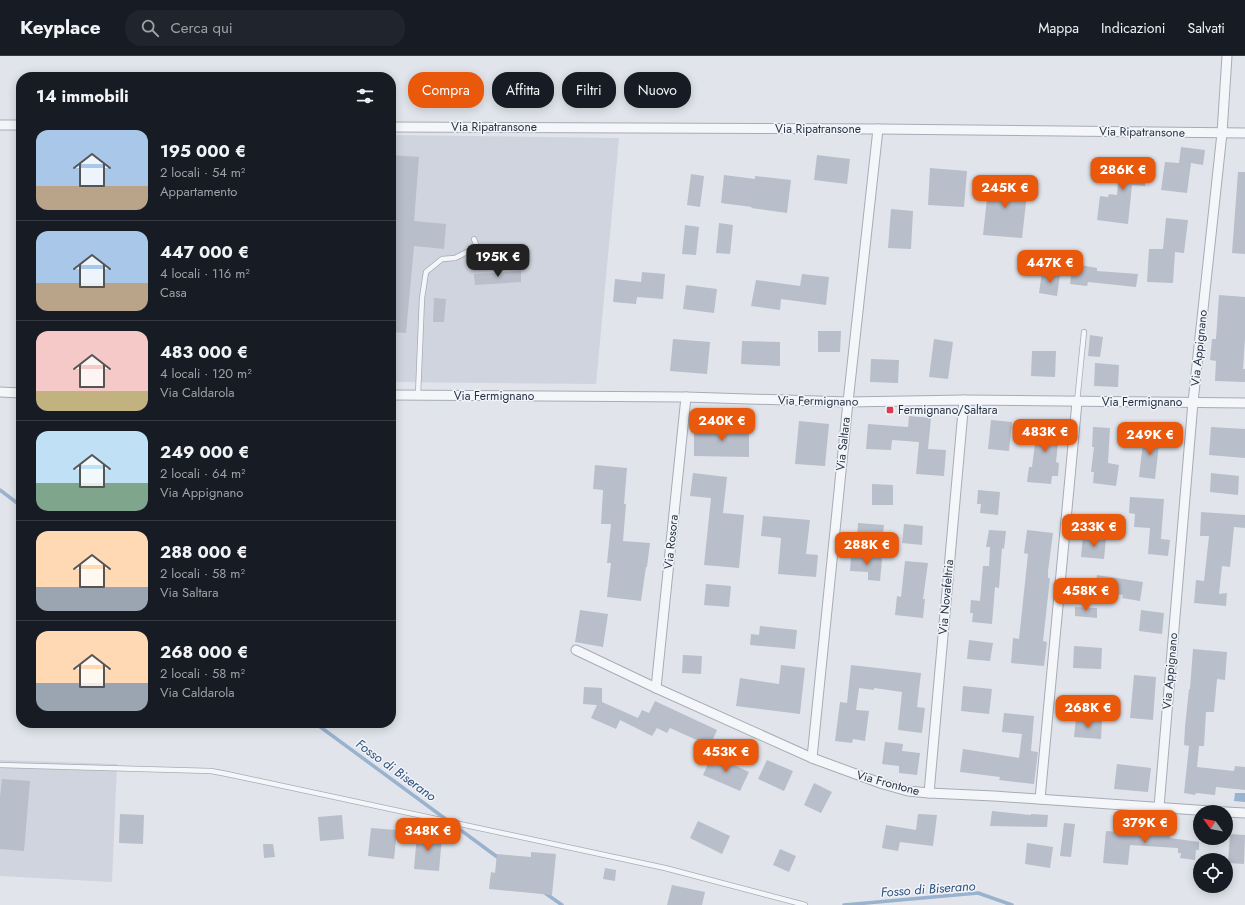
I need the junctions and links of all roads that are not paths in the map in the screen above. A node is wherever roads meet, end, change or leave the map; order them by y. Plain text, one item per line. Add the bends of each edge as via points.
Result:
1 (1227, 56) edge
2 (0, 125) edge
3 (16, 125) edge
4 (396, 127) edge
5 (878, 129) junction
6 (1222, 133) junction
7 (1245, 133) edge
8 (474, 239) dead end
9 (1084, 332) dead end
10 (0, 392) edge
11 (16, 392) edge
12 (396, 395) edge
13 (418, 395) junction
14 (686, 397) junction
15 (964, 400) junction
16 (848, 402) junction
17 (1077, 402) junction
18 (1193, 402) junction
19 (1245, 403) edge
20 (576, 650) dead end
21 (656, 688) junction
22 (812, 758) junction
23 (0, 765) edge
24 (929, 793) junction
25 (1040, 799) junction
26 (1158, 808) junction
27 (1193, 810) edge
28 (1233, 812) edge
29 (1245, 813) edge
30 (805, 905) edge

1 - 6 street, Via Appignano
2 - 3 street
4 - 5 street, Via Ripatransone
5 - 6 street, Via Ripatransone
5 - 16 street, Via Saltara
6 - 7 street, Via Ripatransone
6 - 18 street, Via Appignano
8 - 13 lane via 477,247 455,258 442,260 426,272 422,298
9 - 17 lane
10 - 11 street
12 - 13 street, Via Fermignano
13 - 14 street, Via Fermignano
14 - 16 street, Via Fermignano
14 - 21 street, Via Rosora
15 - 16 street, Via Fermignano
15 - 17 street, Via Fermignano
15 - 24 street, Via Novafeltria
16 - 22 street, Via Saltara
17 - 18 street, Via Fermignano
17 - 25 street
18 - 19 street, Via Fermignano
18 - 26 street, Via Appignano
20 - 21 street, Via Frontone
21 - 22 street, Via Frontone
22 - 24 street, Via Frontone via 883,784 908,791
23 - 30 lane via 211,771 665,868
24 - 25 street, Via Frontone
25 - 26 street, Via Frontone
26 - 27 street, Via Frontone
28 - 29 street, Via Frontone

